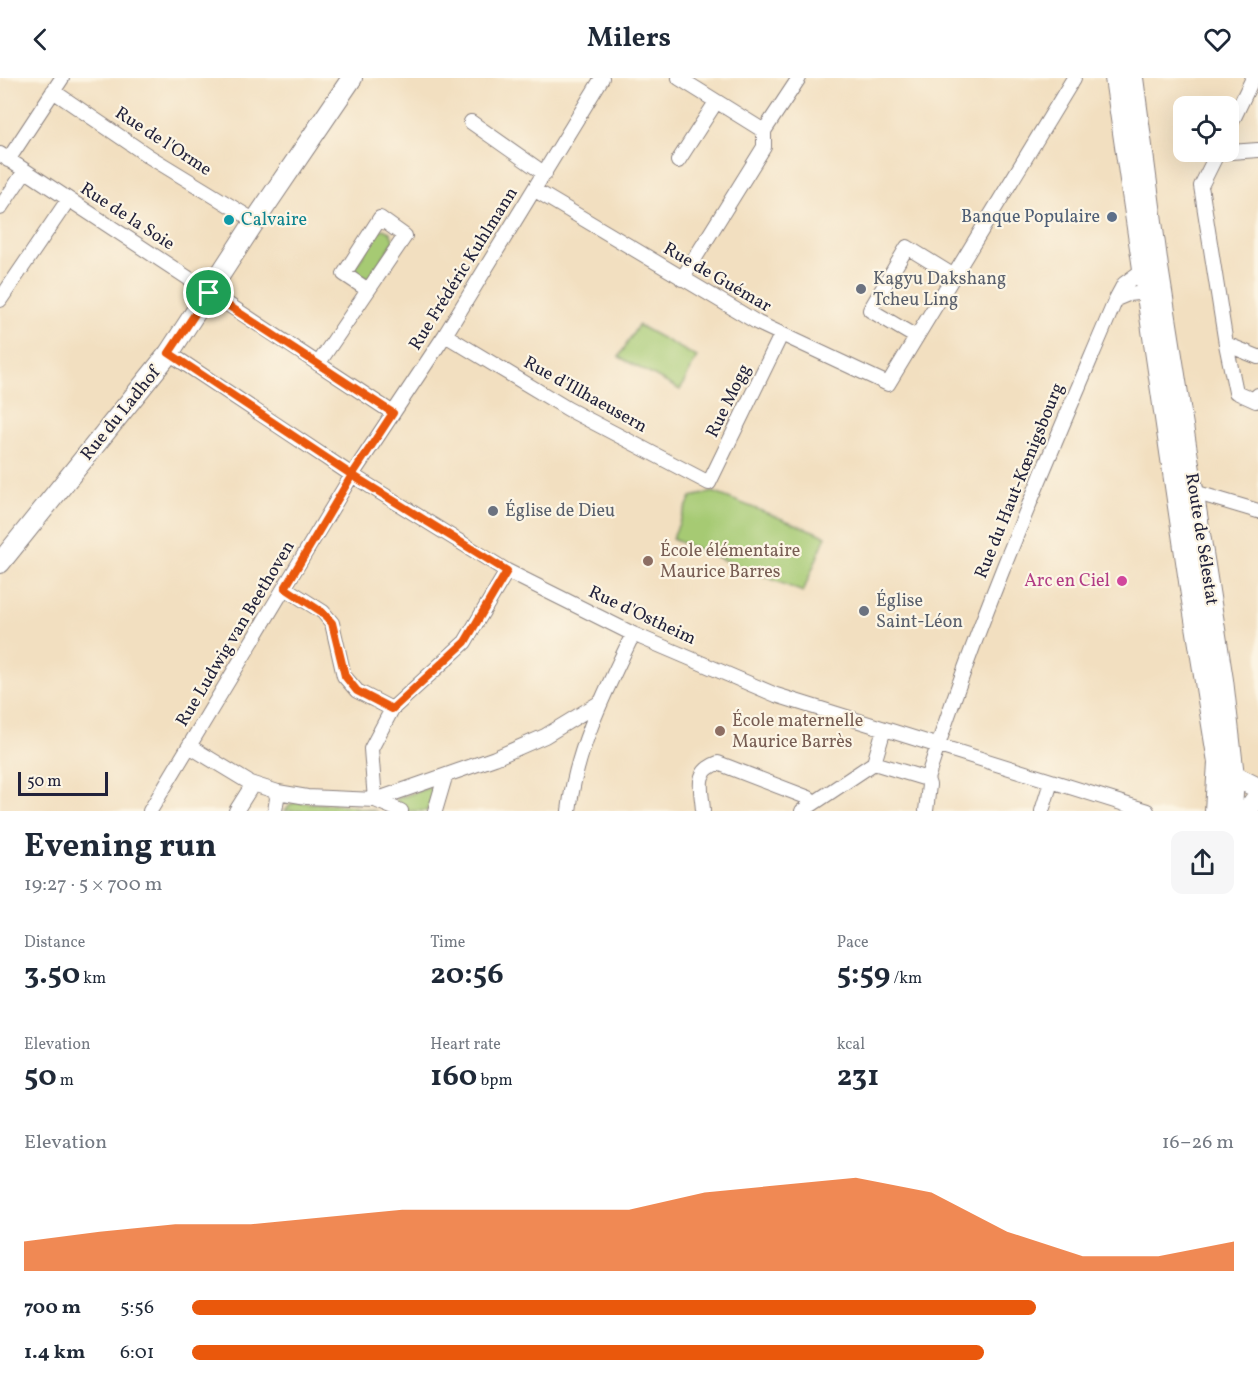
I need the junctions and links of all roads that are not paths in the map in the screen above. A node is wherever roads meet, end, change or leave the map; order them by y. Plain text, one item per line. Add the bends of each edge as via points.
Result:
1 (352, 78) edge
2 (602, 78) edge
3 (679, 78) edge
4 (799, 78) edge
5 (1074, 78) edge
6 (1115, 78) edge
7 (1133, 78) edge
8 (1253, 78) edge
9 (56, 83) edge
10 (716, 102) junction
11 (1239, 107) edge
12 (471, 122) dead end
13 (764, 131) junction
14 (1258, 150) edge
15 (1239, 151) edge
16 (4, 157) edge
17 (678, 160) dead end
18 (1213, 162) edge
19 (26, 171) junction
20 (545, 174) junction
21 (535, 190) junction
22 (68, 200) junction
23 (0, 208) edge
24 (255, 221) junction
25 (1150, 269) junction
26 (954, 276) junction
27 (682, 279) junction
28 (368, 290) junction
29 (1146, 292) junction
30 (209, 293) junction
31 (1116, 299) junction
32 (0, 300) edge
33 (445, 335) junction
34 (781, 335) junction
35 (916, 337) junction
36 (1226, 344) junction
37 (169, 353) junction
38 (1258, 357) edge
39 (318, 364) junction
40 (1258, 395) edge
41 (393, 413) junction
42 (352, 475) junction
43 (709, 483) joint
44 (1194, 492) junction
45 (1258, 511) edge
46 (0, 563) edge
47 (507, 571) junction
48 (285, 588) junction
49 (633, 634) junction
50 (600, 704) junction
51 (392, 709) junction
52 (884, 729) junction
53 (189, 746) junction
54 (937, 746) junction
55 (874, 763) junction
56 (1234, 776) junction
57 (445, 777) junction
58 (927, 779) junction
59 (1051, 782) junction
60 (253, 784) junction
61 (1258, 788) edge
62 (278, 792) junction
63 (1258, 796) edge
64 (375, 800) junction
65 (808, 807) edge
66 (150, 811) edge
67 (236, 811) edge
68 (275, 811) edge
69 (401, 811) edge
70 (435, 811) edge
71 (569, 811) edge
72 (703, 811) edge
73 (926, 811) edge
74 (1042, 811) edge
75 (1147, 811) edge
76 (1215, 811) edge
77 (1233, 811) edge
78 (1247, 811) edge

1 - 24 main road, Rue du Ladhof
2 - 20 street, Rue Frédéric Kuhlmann
3 - 10 street
4 - 13 street
5 - 26 street
6 - 25 main road, Route de Sélestat
7 - 25 main road, Route de Sélestat
8 - 11 street
9 - 16 street
9 - 24 street, Rue de l'Orme via 150,156
10 - 13 street
10 - 17 street
12 - 20 street
13 - 27 street via 764,147
14 - 15 street
16 - 19 street, Rue de la Soie
18 - 36 street via 1201,186
19 - 22 street, Rue de la Soie
19 - 23 street
20 - 21 street, Rue Frédéric Kuhlmann
21 - 27 street, Rue de Guémar
21 - 33 street, Rue Frédéric Kuhlmann
22 - 30 street, Rue de la Soie
22 - 32 street
24 - 30 main road, Rue du Ladhof
25 - 29 main road, Route de Sélestat
25 - 31 street, Rue du Haut-Kœnigsbourg via 1124,284
25 - 44 main road, Route de Sélestat
26 - 35 street
26 - 35 street via 908,247 870,310
27 - 34 street, Rue de Guémar
28 - 28 street via 405,236 380,218 344,274
28 - 39 street
29 - 31 street
29 - 76 main road, Route de Sélestat via 1218,762
30 - 37 main road, Rue du Ladhof
30 - 39 street, Rue de la Soie
31 - 54 street, Rue du Haut-Kœnigsbourg via 1018,530
33 - 41 street, Rue Frédéric Kuhlmann
33 - 43 street, Rue d'Illhaeusern via 568,410
34 - 35 street, Rue de Guémar via 888,384
34 - 43 street, Rue Mogg
36 - 38 street
36 - 40 street via 1236,392 1256,401
37 - 42 street, Rue d'Ostheim
37 - 46 main road, Rue du Ladhof
39 - 41 street, Rue de la Soie
41 - 42 street, Rue Frédéric Kuhlmann
42 - 47 street, Rue d'Ostheim
42 - 48 street, Rue Ludwig van Beethoven
44 - 45 street
44 - 56 main road, Route de Sélestat
47 - 49 street, Rue d'Ostheim
47 - 51 street via 465,642
48 - 51 street via 332,623 345,676 357,691
48 - 53 street, Rue Ludwig van Beethoven
49 - 50 street
49 - 52 street, Rue d'Ostheim via 776,695
50 - 57 street via 545,736
50 - 71 street via 578,764
51 - 64 street via 371,749
52 - 54 street, Rue d'Ostheim
52 - 55 street
53 - 60 street
53 - 66 street, Rue Ludwig van Beethoven
54 - 58 street, Rue du Haut-Kœnigsbourg
54 - 59 street, Rue d'Ostheim
55 - 58 street
55 - 65 street
56 - 61 main road
56 - 77 main road, Route de Sélestat
57 - 64 street
57 - 70 street
58 - 73 street, Rue du Haut-Kœnigsbourg
59 - 74 street
59 - 75 street, Rue d'Ostheim
60 - 62 street
60 - 67 street
62 - 64 street
62 - 68 street
63 - 78 main road
64 - 69 street
65 - 72 street via 809,798 718,763 706,767 701,776

